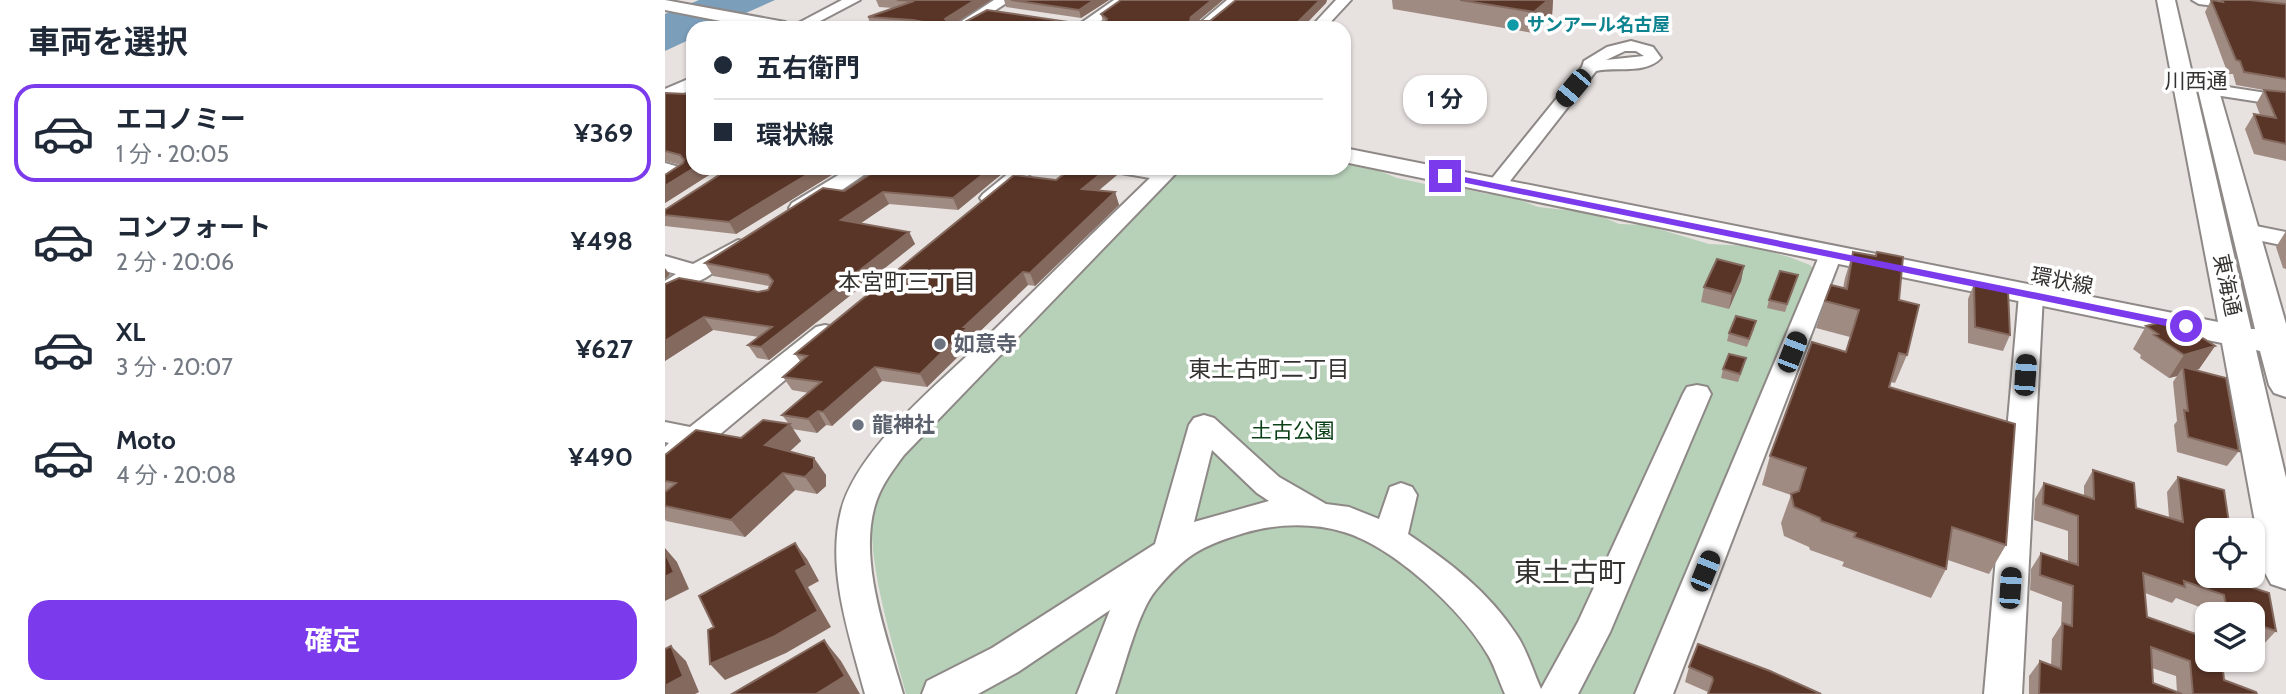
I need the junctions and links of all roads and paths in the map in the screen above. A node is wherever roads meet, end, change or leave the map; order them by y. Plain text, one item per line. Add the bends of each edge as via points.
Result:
1 (853, 0) edge
2 (1005, 0) edge
3 (1123, 0) edge
4 (1236, 0) edge
5 (1344, 0) edge
6 (2167, 0) edge
7 (2184, 0) edge
8 (2199, 0) edge
9 (2280, 0) edge
10 (669, 10) edge
11 (986, 11) junction
12 (2286, 11) edge
13 (1011, 15) edge
14 (698, 21) edge
15 (748, 21) edge
16 (810, 21) edge
17 (970, 21) edge
18 (1092, 21) edge
19 (1210, 21) edge
20 (1324, 21) edge
21 (1590, 68) dead end
22 (686, 86) edge
23 (2208, 89) junction
24 (665, 96) edge
25 (2286, 101) edge
26 (1351, 140) edge
27 (1351, 156) edge
28 (665, 169) edge
29 (853, 175) edge
30 (1018, 175) edge
31 (1164, 175) edge
32 (1502, 179) junction
33 (665, 182) edge
34 (974, 211) edge
35 (786, 217) edge
36 (2246, 231) junction
37 (752, 238) edge
38 (2286, 239) edge
39 (1831, 254) junction
40 (665, 263) edge
41 (690, 282) edge
42 (2031, 295) junction
43 (847, 315) edge
44 (2264, 331) edge
45 (2286, 385) edge
46 (1697, 394) dead end
47 (665, 432) edge
48 (695, 439) junction
49 (665, 463) edge
50 (1401, 495) dead end
51 (1320, 516) junction
52 (1390, 539) junction
53 (1169, 552) junction
54 (2286, 570) edge
55 (884, 694) edge
56 (941, 694) edge
57 (1096, 694) edge
58 (1524, 694) edge
59 (1558, 694) edge
60 (1654, 694) edge
61 (2003, 694) edge

1 - 16 street
2 - 11 street
3 - 18 street
4 - 19 street
5 - 20 street
6 - 44 main road, 東海通
7 - 23 main road, 東海通
8 - 12 street
9 - 12 street
10 - 14 main road
10 - 15 main road
11 - 13 street
11 - 17 street
21 - 32 street
22 - 24 street
23 - 25 street
23 - 36 main road, 東海通
26 - 32 main road, 環状線
27 - 32 main road, 環状線
28 - 33 street via 679,173
29 - 35 street
30 - 34 street
31 - 55 street via 893,447 867,484 857,515 856,558 864,618
32 - 39 main road, 環状線
32 - 44 main road, 環状線
36 - 38 street
36 - 44 main road, 東海通
37 - 41 street
39 - 42 main road, 環状線
39 - 60 street
40 - 41 street
42 - 44 main road, 環状線
42 - 61 street
43 - 48 street
44 - 45 main road
44 - 54 main road, 東海通
46 - 59 street via 1592,632
47 - 48 street
48 - 49 street
50 - 52 street
51 - 52 street via 1349,520
51 - 53 street via 1270,513 1197,534
51 - 53 street via 1268,485 1204,425
52 - 58 street via 1433,569 1477,609 1504,647
53 - 56 street via 1005,660
53 - 57 street via 1140,583

